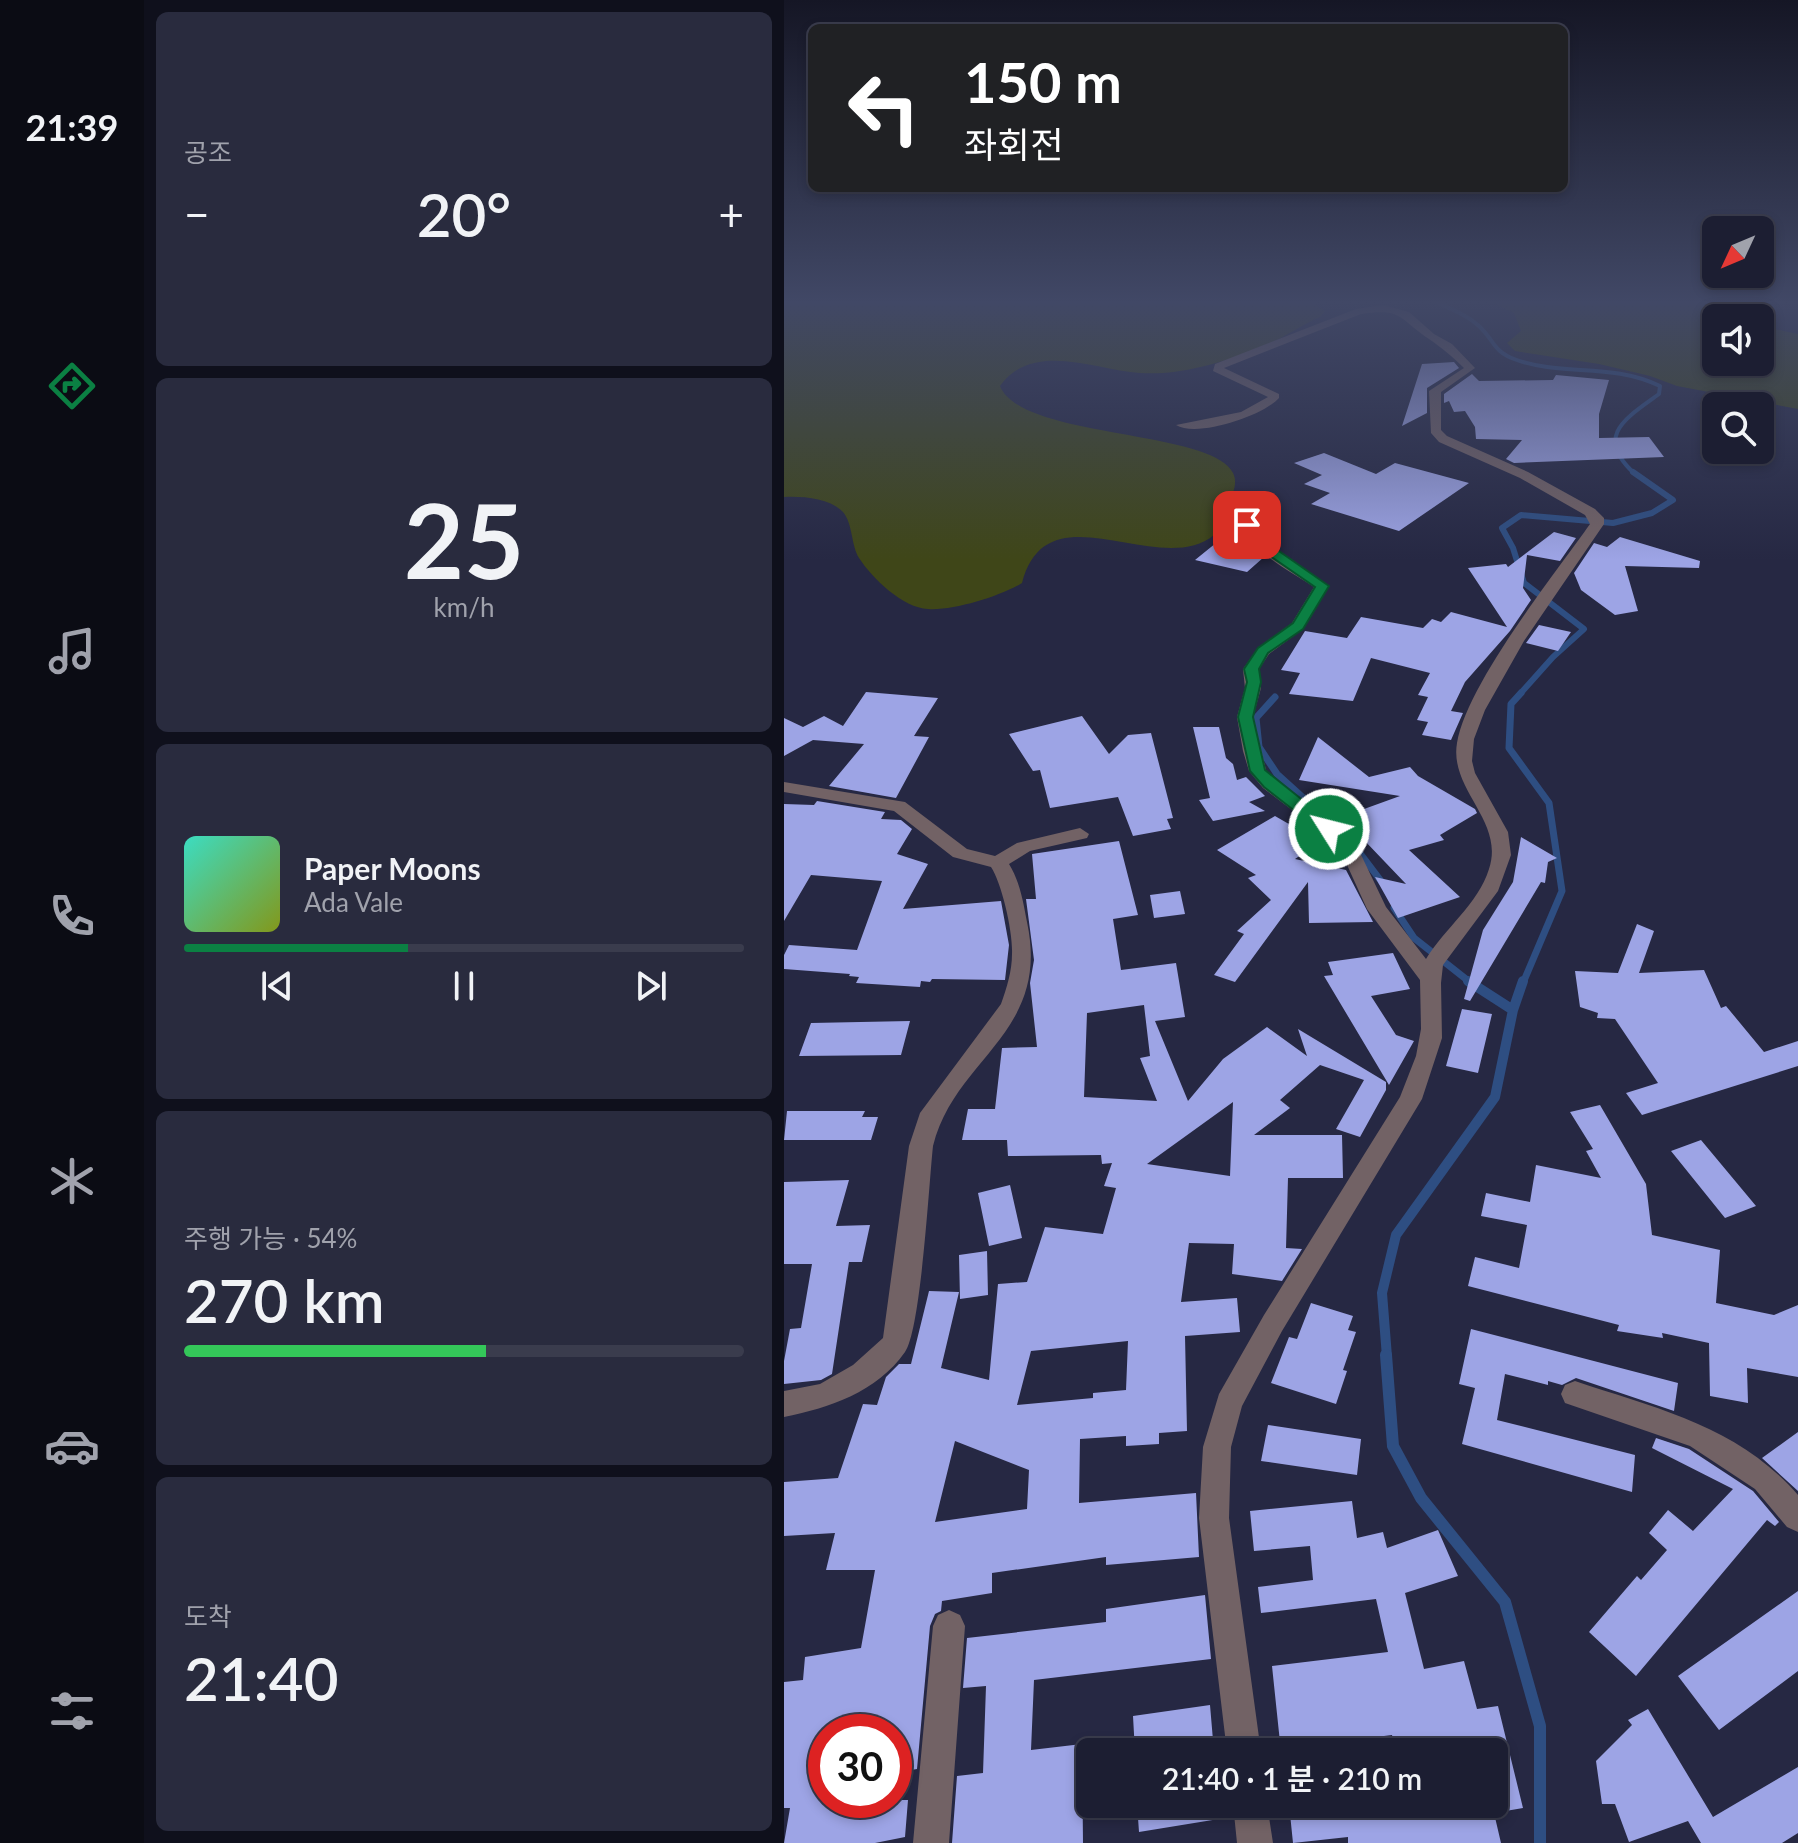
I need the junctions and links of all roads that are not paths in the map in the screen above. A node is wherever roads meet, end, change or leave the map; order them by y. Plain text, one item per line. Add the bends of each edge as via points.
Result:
1 (1258, 388) edge
2 (1440, 388) edge
3 (1182, 425) dead end
4 (1253, 503) dead end
5 (784, 787) edge
6 (1080, 834) dead end
7 (998, 862) junction
8 (1435, 966) junction
9 (1575, 1394) dead end
10 (784, 1404) edge
11 (1798, 1517) edge
12 (949, 1626) dead end
13 (1242, 1738) edge
14 (1252, 1818) edge
15 (931, 1843) edge
16 (1255, 1843) edge

1 - 3 street via 1275,396 1264,407
2 - 8 street via 1435,391 1435,431 1443,439 1524,475 1597,521 1481,699 1466,734 1467,779 1503,852 1487,893
4 - 8 street via 1245,516 1256,538 1322,586 1298,626 1263,651 1251,669 1254,682 1245,717 1258,771 1346,842 1377,909
5 - 7 street via 899,806 963,855
6 - 7 street via 1024,847
7 - 10 street via 1008,878 1023,951 1019,982 994,1031 928,1119 895,1344 863,1374 825,1396
8 - 13 street via 1432,1032 1411,1099 1273,1323 1229,1403 1217,1447 1214,1518
9 - 11 street via 1699,1436 1765,1479
12 - 15 street
14 - 16 street

